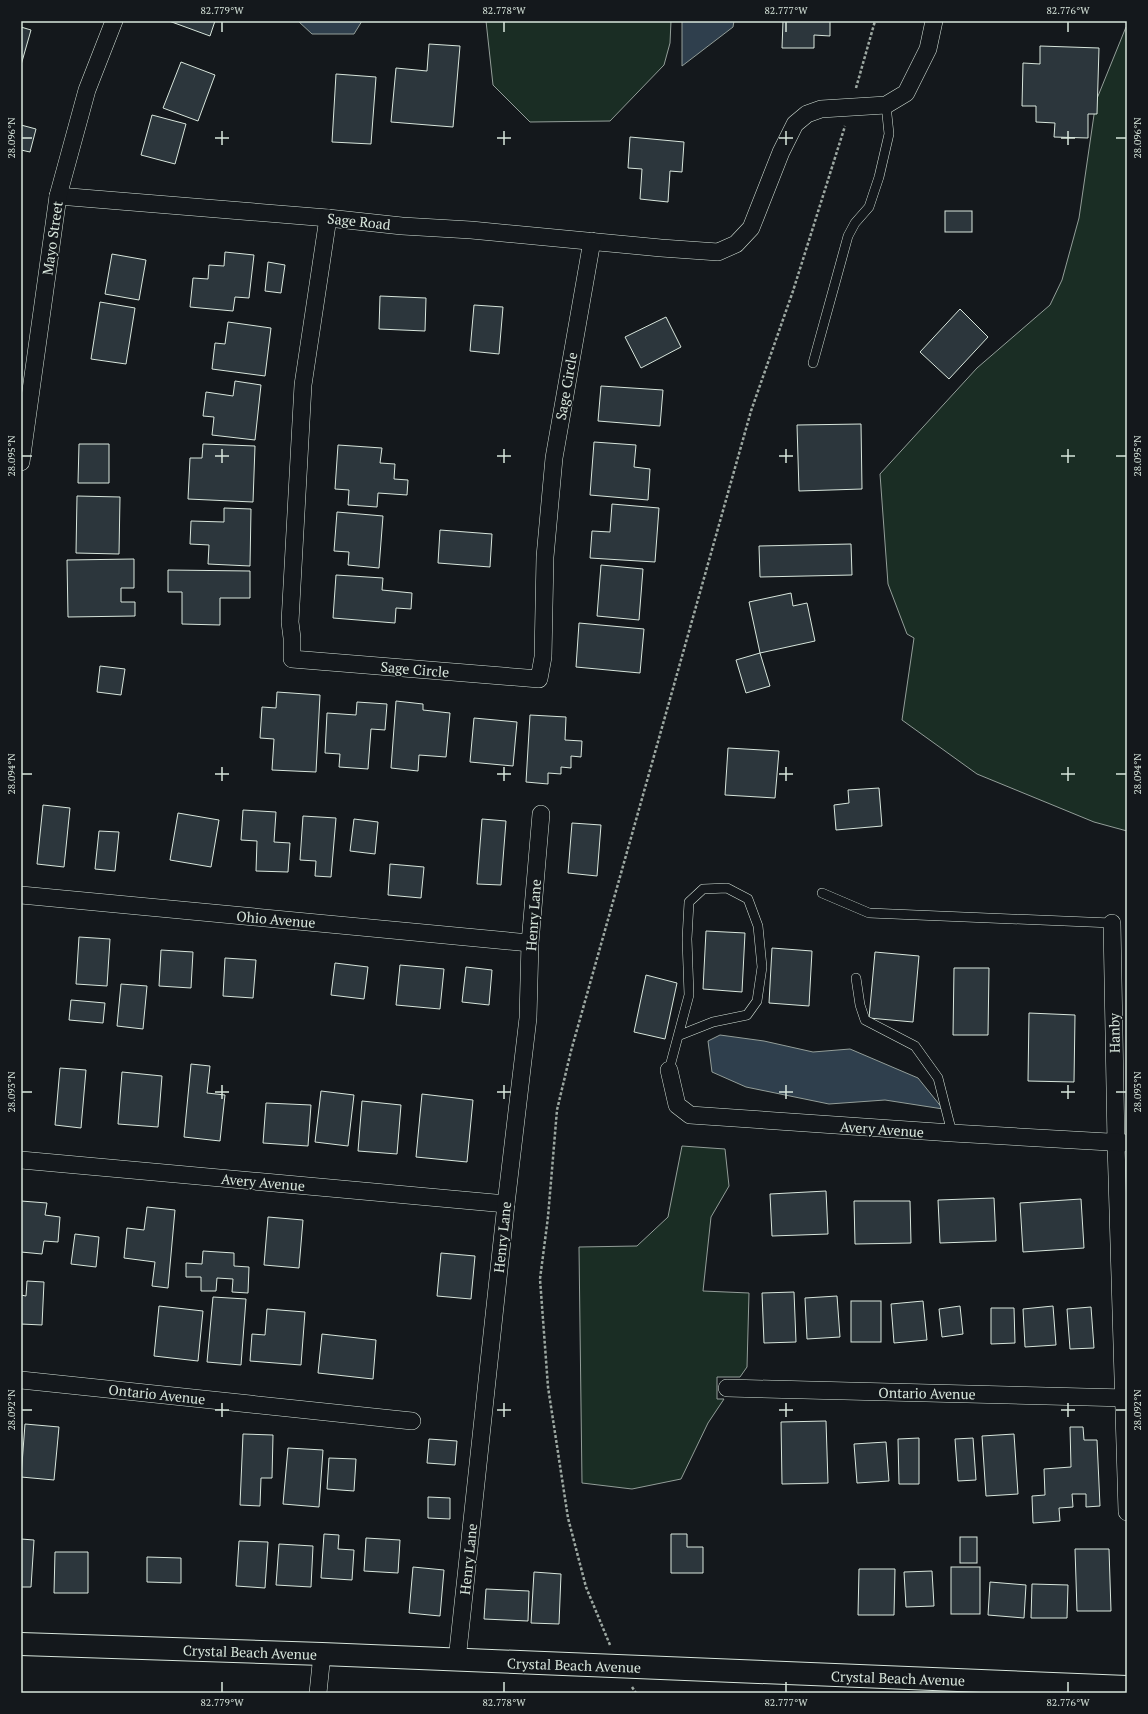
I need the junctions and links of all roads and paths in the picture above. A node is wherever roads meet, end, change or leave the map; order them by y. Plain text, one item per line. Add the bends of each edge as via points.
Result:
1 (114, 21) edge
2 (875, 21) edge
3 (934, 21) edge
4 (886, 105) junction
5 (851, 106) junction
6 (58, 196) junction
7 (328, 218) junction
8 (592, 241) junction
9 (813, 363) dead end
10 (21, 462) edge
11 (541, 814) dead end
12 (822, 893) dead end
13 (21, 895) edge
14 (1112, 923) joint
15 (530, 943) junction
16 (856, 978) dead end
17 (680, 1035) junction
18 (669, 1070) joint
19 (952, 1133) junction
20 (1121, 1143) edge
21 (21, 1160) edge
22 (506, 1204) junction
23 (21, 1380) edge
24 (727, 1388) dead end
25 (1125, 1398) edge
26 (412, 1420) dead end
27 (1127, 1512) edge
28 (21, 1644) edge
29 (322, 1654) junction
30 (457, 1660) junction
31 (618, 1666) junction
32 (1127, 1687) edge
33 (318, 1693) edge
34 (636, 1693) edge

1 - 6 street, Mayo Street via 88,90
2 - 5 path
3 - 4 street via 928,49 915,78 906,93
4 - 5 street, Sage Road
4 - 9 lane via 889,134 879,177 869,207 848,236
5 - 8 street, Sage Road via 820,109 807,114 795,124 781,152 752,228 736,244 718,252
5 - 31 path via 794,291 751,411 571,1051 557,1110 540,1279 548,1387 568,1518 586,1587
6 - 7 street, Sage Road
6 - 10 street, Mayo Street
7 - 8 street, Sage Road
7 - 8 street, Sage Circle via 304,385 290,622 292,659 539,679 543,657 544,557 554,458
11 - 15 street, Henry Lane
12 - 14 lane via 869,913
13 - 15 street, Ohio Avenue
14 - 20 street, Hanby
15 - 22 street, Henry Lane via 528,1018
16 - 19 lane via 865,1020 915,1046 938,1078
17 - 17 lane via 689,995 689,902 703,889 727,888 748,899 758,926 762,967 757,1001 747,1015 713,1022
17 - 18 lane
18 - 19 street, Avery Avenue via 677,1105 690,1115
19 - 20 street, Avery Avenue
20 - 25 street, Hanby
21 - 22 street, Avery Avenue
22 - 30 street, Henry Lane
23 - 26 street, Ontario Avenue
24 - 25 street, Ontario Avenue
25 - 27 street, Hanby
28 - 29 street, Crystal Beach Avenue
29 - 30 street, Crystal Beach Avenue
29 - 33 street
30 - 31 street, Crystal Beach Avenue
31 - 32 street, Crystal Beach Avenue
31 - 34 path

